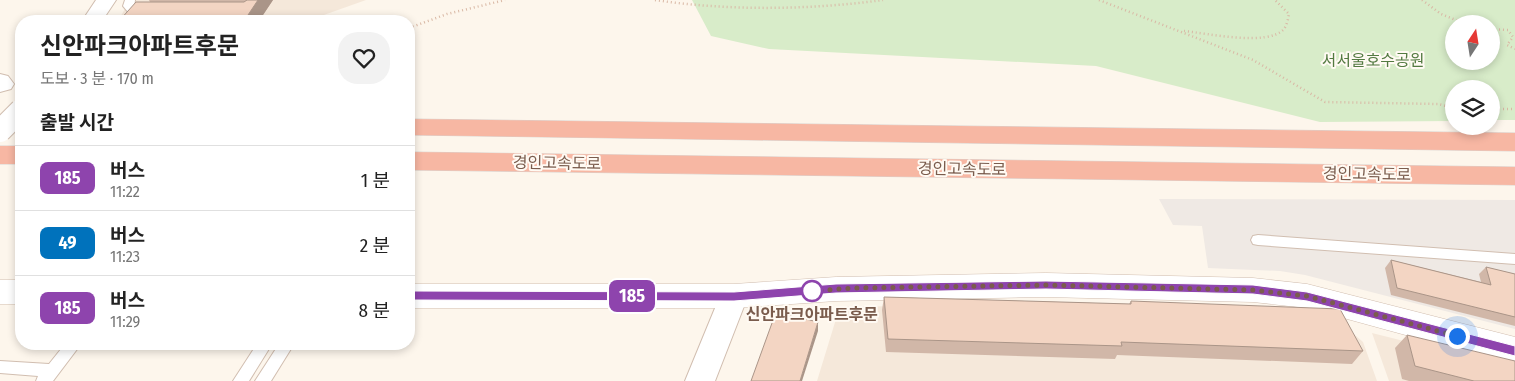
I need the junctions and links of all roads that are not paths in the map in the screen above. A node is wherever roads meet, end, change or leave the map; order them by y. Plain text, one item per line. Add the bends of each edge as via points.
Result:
1 (106, 0) edge
2 (130, 0) edge
3 (159, 12) edge
4 (96, 15) edge
5 (0, 81) edge
6 (0, 85) edge
7 (15, 116) edge
8 (0, 122) edge
9 (15, 122) edge
10 (415, 127) edge
11 (0, 131) edge
12 (1515, 142) edge
13 (0, 155) edge
14 (15, 155) edge
15 (415, 161) edge
16 (1515, 176) edge
17 (1258, 240) dead end
18 (1515, 259) edge
19 (0, 292) edge
20 (15, 292) edge
21 (415, 296) edge
22 (734, 296) junction
23 (69, 350) edge
24 (261, 350) edge
25 (283, 350) edge
26 (1515, 351) edge
27 (0, 367) edge
28 (48, 376) edge
29 (241, 381) edge
30 (263, 381) edge
31 (700, 381) edge

1 - 4 street
2 - 3 lane via 128,6 131,10
5 - 6 street via 3,84
7 - 11 street, bridge
8 - 9 highway
10 - 12 highway, 경인고속도로
13 - 14 highway
15 - 16 highway, 경인고속도로
17 - 18 lane
19 - 20 street
21 - 22 street
22 - 26 street via 836,289 1046,285 1253,290 1307,296
22 - 31 street
23 - 28 lane
24 - 29 lane
25 - 30 lane
27 - 28 lane

